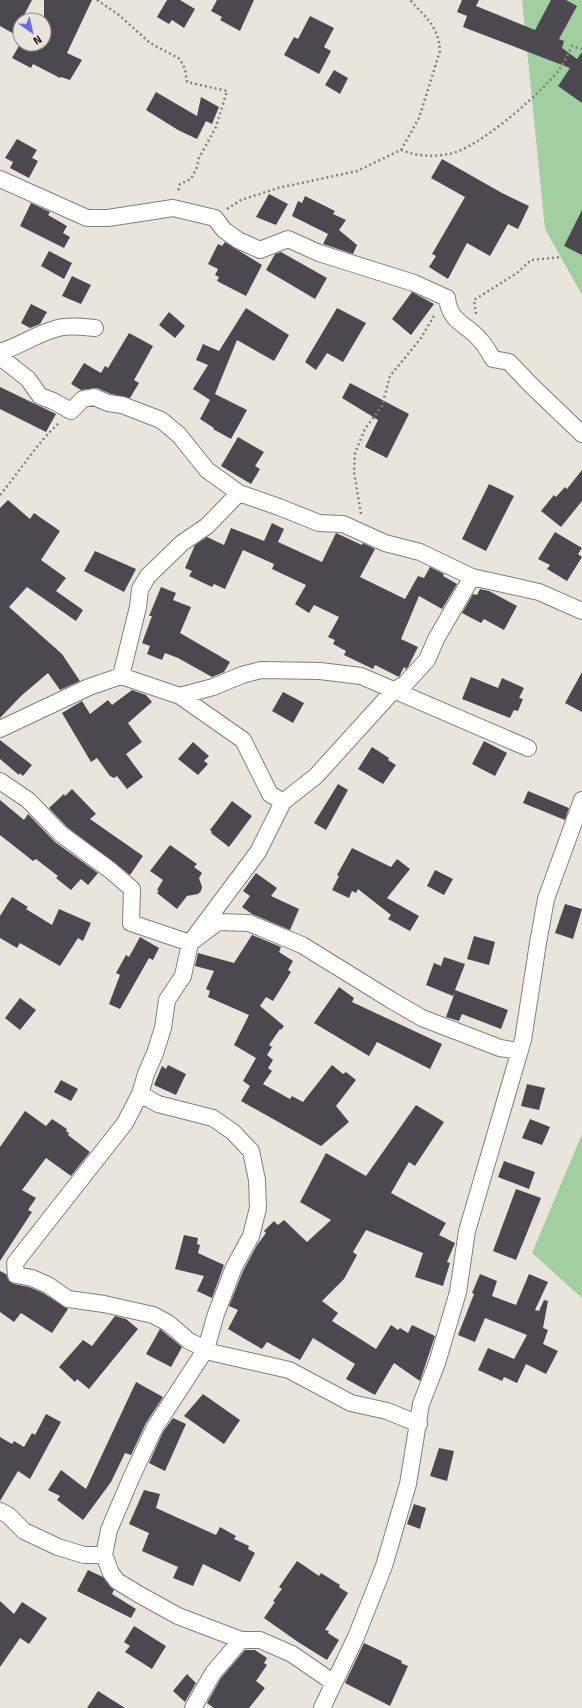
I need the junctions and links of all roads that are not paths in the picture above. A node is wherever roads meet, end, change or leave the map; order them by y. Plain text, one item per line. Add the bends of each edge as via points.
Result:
1 (0, 179) edge
2 (95, 328) dead end
3 (0, 352) edge
4 (0, 357) edge
5 (582, 434) edge
6 (240, 493) junction
7 (472, 577) junction
8 (582, 611) edge
9 (121, 676) junction
10 (393, 691) junction
11 (180, 696) junction
12 (0, 729) edge
13 (528, 748) dead end
14 (0, 781) edge
15 (582, 800) edge
16 (283, 802) junction
17 (190, 943) junction
18 (519, 1051) junction
19 (140, 1094) junction
20 (206, 1349) junction
21 (419, 1424) junction
22 (0, 1511) edge
23 (104, 1555) junction
24 (240, 1640) junction
25 (334, 1683) junction
26 (193, 1708) edge
27 (322, 1708) edge

1 - 5 street via 87,218 108,218 173,208 215,218 224,230 238,240 260,250 288,239 319,253 414,283 447,298 452,317 481,340 493,360 509,362
2 - 3 street via 58,328
4 - 6 street via 28,379 40,396 71,411 83,399 94,397 161,420 179,435 207,470
6 - 7 street via 319,523 343,524 385,543 420,552
6 - 9 street via 207,526 182,543 148,576 140,588 138,607
7 - 8 street via 539,592
7 - 10 street via 436,639 427,660 405,684
9 - 11 street
9 - 12 street via 89,687
10 - 11 street via 360,676 320,671 261,670
10 - 13 street
10 - 16 street via 316,776
11 - 16 street via 243,740 270,794
14 - 17 street via 28,800 61,834 132,889 131,923
15 - 18 street via 546,899 523,1040
16 - 17 street via 258,852
17 - 18 street via 218,922 249,923 302,945 422,1018 500,1048
17 - 19 street via 183,976 167,1000 163,1028
18 - 21 street via 467,1231 458,1292 437,1363 421,1404
19 - 20 street via 158,1104 213,1118 233,1132 251,1151 257,1180 258,1208 251,1236 234,1266
19 - 20 street via 125,1123 21,1254 15,1263 16,1275 48,1285 68,1299 153,1315 168,1323 189,1341
20 - 21 street via 289,1370 350,1403 387,1411
20 - 23 street via 155,1427 109,1530
21 - 25 street via 408,1484 384,1566 356,1637
22 - 23 street via 8,1515 24,1531 58,1547 84,1555
23 - 24 street via 117,1581 178,1616
24 - 25 street via 260,1640 292,1654
24 - 26 street via 213,1673
25 - 27 street

